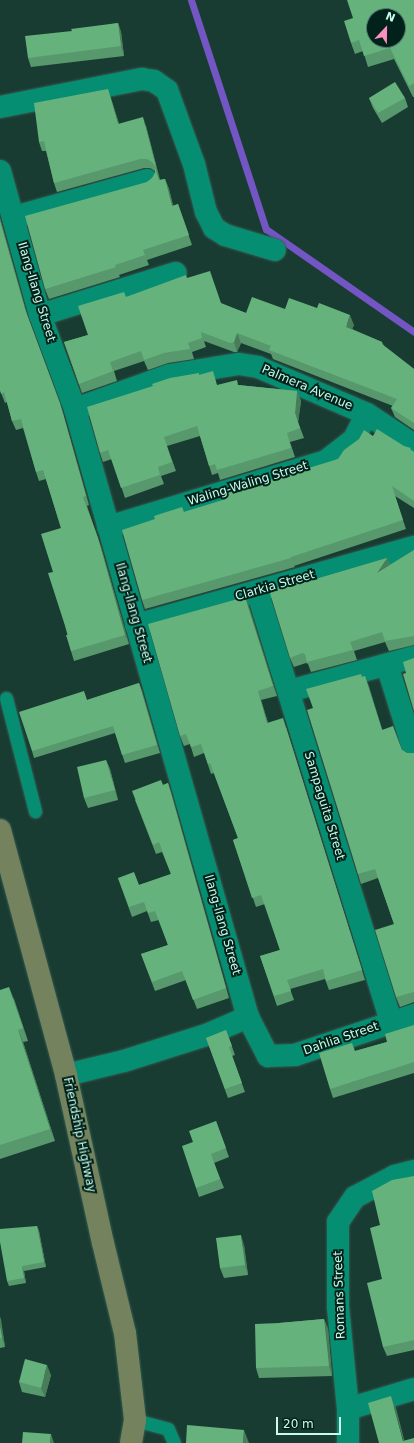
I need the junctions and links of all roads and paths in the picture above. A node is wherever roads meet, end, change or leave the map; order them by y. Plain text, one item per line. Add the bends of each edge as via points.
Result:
1 (0, 107) edge
2 (0, 171) edge
3 (147, 180) edge
4 (14, 217) junction
5 (275, 250) dead end
6 (176, 273) dead end
7 (40, 315) junction
8 (75, 409) junction
9 (367, 414) junction
10 (414, 445) edge
11 (108, 527) junction
12 (414, 547) edge
13 (257, 591) junction
14 (136, 625) junction
15 (414, 657) edge
16 (387, 665) junction
17 (289, 691) junction
18 (6, 698) dead end
19 (414, 751) edge
20 (35, 811) dead end
21 (0, 830) edge
22 (414, 1014) edge
23 (248, 1017) junction
24 (391, 1021) junction
25 (268, 1056) joint
26 (66, 1075) junction
27 (405, 1173) edge
28 (414, 1389) edge
29 (348, 1409) junction
30 (135, 1420) junction
31 (132, 1443) edge
32 (174, 1443) edge
33 (348, 1443) edge

1 - 5 street via 142,79 154,82 166,90 194,164 206,212 214,228 225,235
2 - 4 street, Ilang-Ilang Street
3 - 4 street
4 - 7 street, Ilang-Ilang Street
6 - 7 street
7 - 8 street, Ilang-Ilang Street
8 - 9 street, Palmera Avenue via 170,375 239,364 258,367
8 - 11 street, Ilang-Ilang Street
9 - 10 street, Palmera Avenue
9 - 11 street, Waling-Waling Street via 354,439 326,460
11 - 14 street, Ilang-Ilang Street
12 - 13 street, Clarkia Street
13 - 14 street, Clarkia Street
13 - 17 street, Sampaguita Street
14 - 23 street, Ilang-Ilang Street
15 - 16 street
16 - 17 street
16 - 19 street
17 - 24 street, Sampaguita Street
18 - 20 lane
21 - 26 main road, Friendship Highway
22 - 24 street, Dahlia Street
23 - 25 street, Ilang-Ilang Street
23 - 26 street via 206,1035 124,1061
24 - 25 street, Dahlia Street via 295,1055
26 - 30 main road, Friendship Highway via 125,1333
27 - 29 street, Romans Street via 355,1197 338,1222 338,1307
28 - 29 street
29 - 33 street, Romans Street
30 - 31 main road, Friendship Highway
30 - 32 lane via 168,1429

